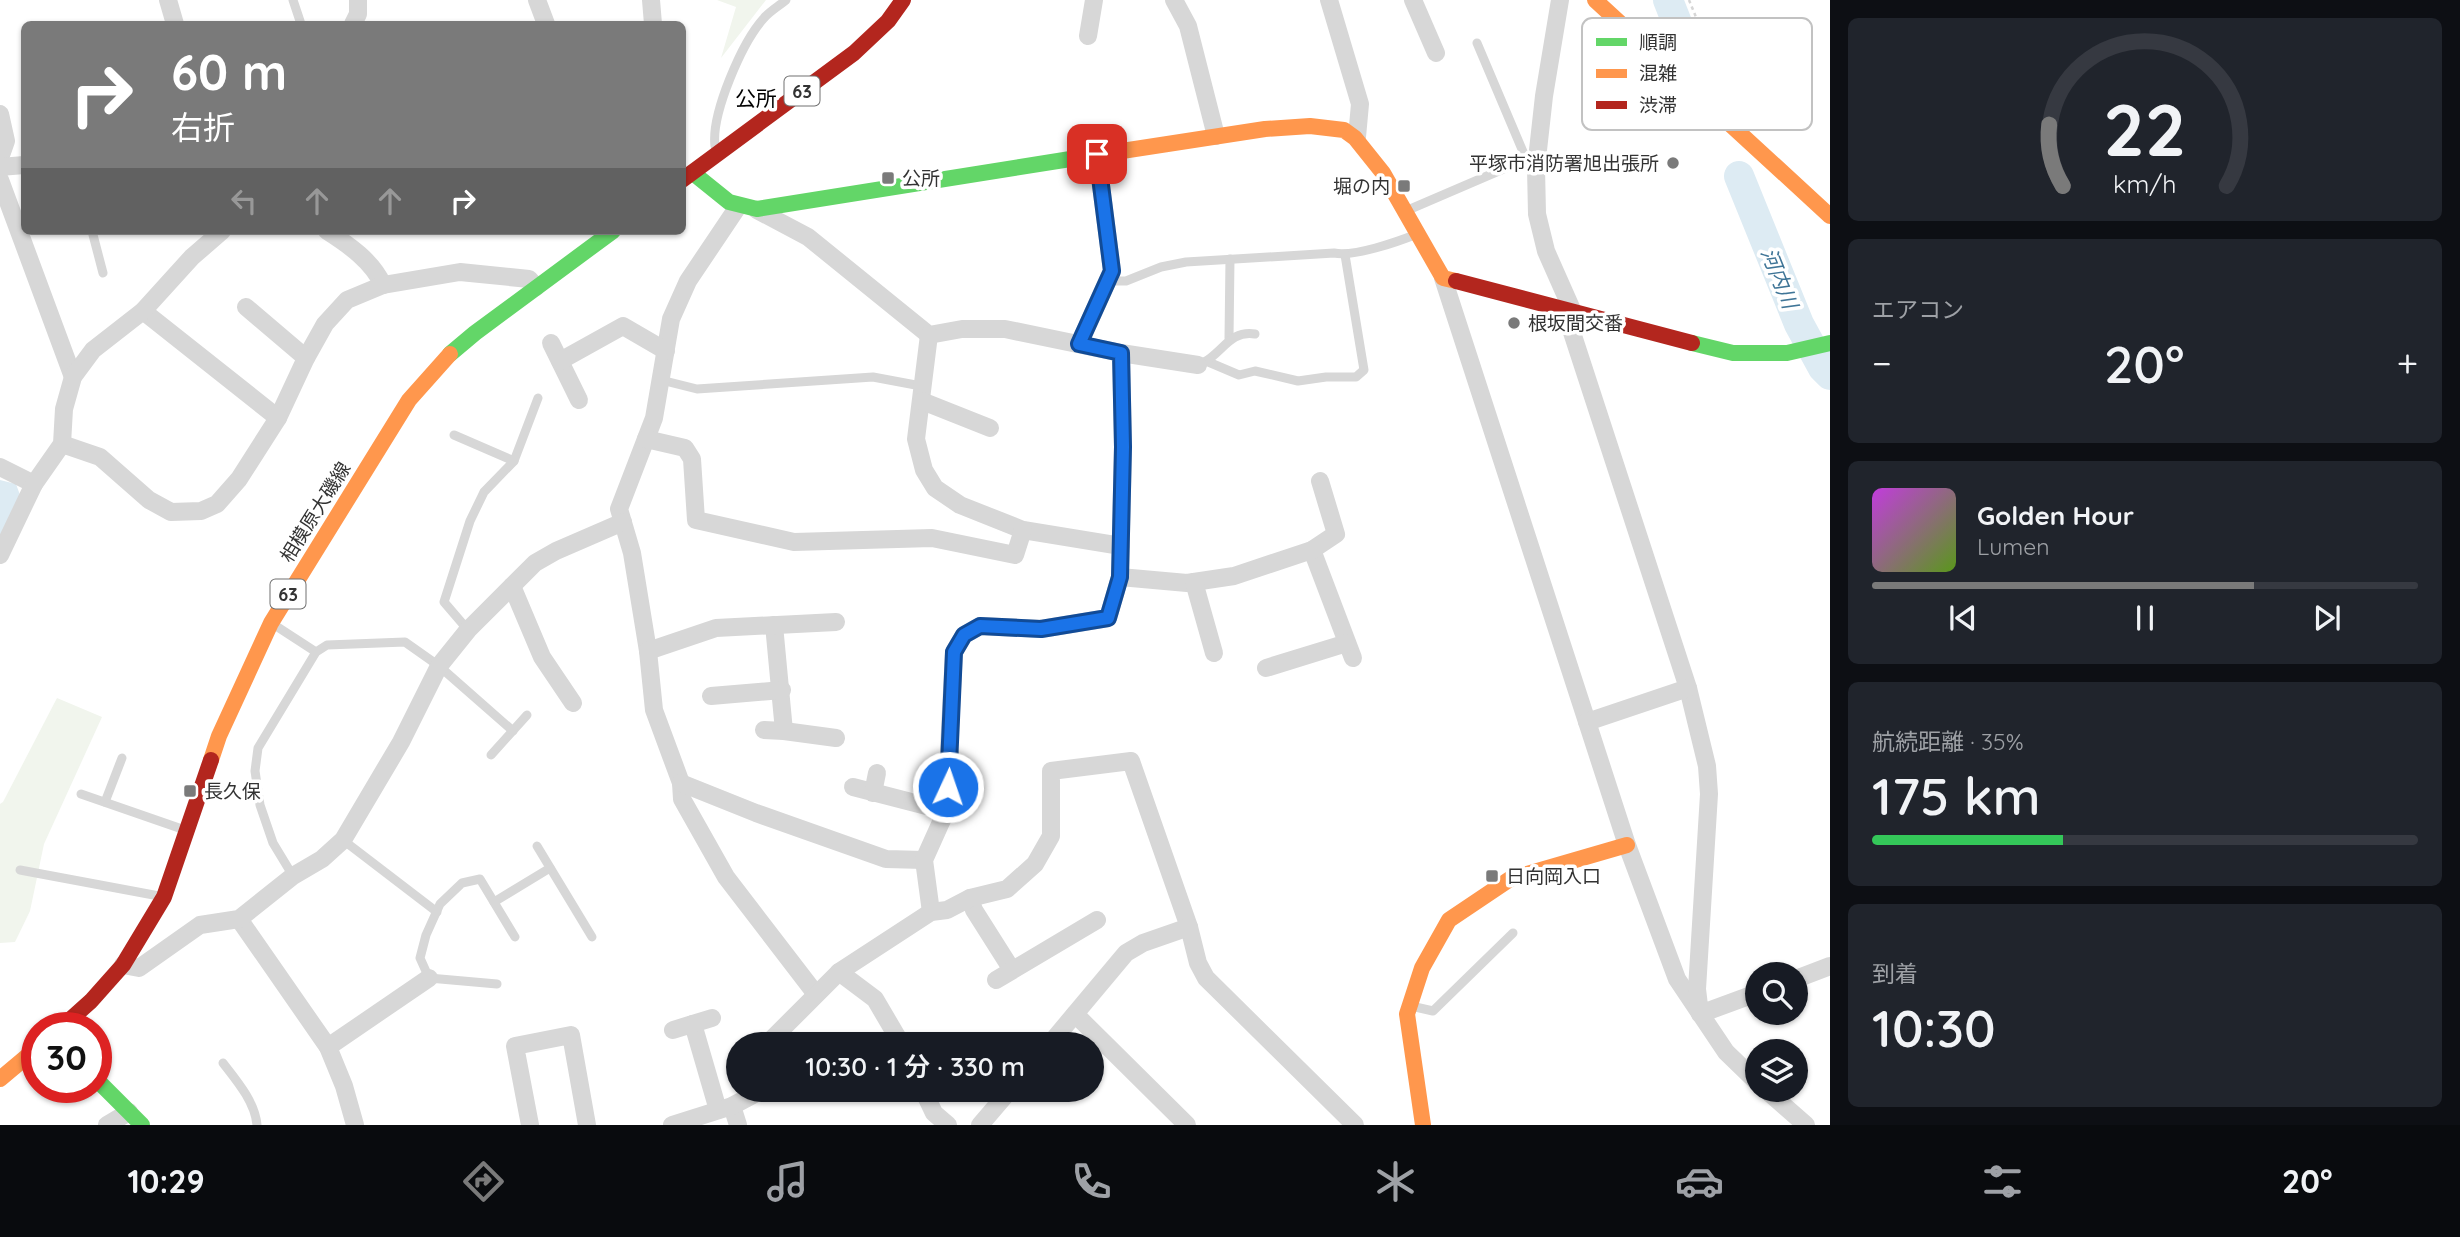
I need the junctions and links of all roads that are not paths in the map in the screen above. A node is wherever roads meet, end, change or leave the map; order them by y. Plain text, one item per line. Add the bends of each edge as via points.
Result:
1 (168, 0) edge
2 (293, 0) edge
3 (358, 0) edge
4 (537, 0) edge
5 (651, 0) edge
6 (786, 0) edge
7 (903, 0) edge
8 (1094, 0) edge
9 (1174, 0) edge
10 (1329, 0) edge
11 (1413, 0) edge
12 (1560, 0) edge
13 (1595, 0) edge
14 (1615, 18) edge
15 (174, 21) edge
16 (300, 21) edge
17 (354, 21) edge
18 (545, 21) edge
19 (653, 21) edge
20 (1088, 36) dead end
21 (1477, 43) dead end
22 (1436, 53) dead end
23 (0, 114) edge
24 (1736, 130) edge
25 (1216, 136) junction
26 (1357, 137) junction
27 (719, 153) junction
28 (1097, 154) junction
29 (0, 158) edge
30 (21, 165) edge
31 (0, 167) edge
32 (686, 171) edge
33 (0, 180) edge
34 (737, 208) junction
35 (757, 209) junction
36 (1406, 211) junction
37 (1830, 216) edge
38 (1419, 234) junction
39 (93, 235) edge
40 (217, 235) edge
41 (333, 235) edge
42 (608, 235) edge
43 (1345, 255) junction
44 (1230, 259) junction
45 (103, 273) dead end
46 (1443, 278) junction
47 (1107, 281) junction
48 (383, 285) junction
49 (536, 287) junction
50 (246, 307) dead end
51 (143, 311) junction
52 (1569, 311) junction
53 (1255, 334) dead end
54 (929, 335) junction
55 (1229, 338) junction
56 (551, 343) dead end
57 (1829, 343) edge
58 (1079, 344) junction
59 (666, 351) junction
60 (1121, 353) junction
61 (306, 358) junction
62 (560, 361) junction
63 (1202, 363) junction
64 (73, 377) junction
65 (661, 380) junction
66 (922, 394) junction
67 (538, 398) dead end
68 (579, 400) dead end
69 (278, 418) junction
70 (990, 428) dead end
71 (454, 435) dead end
72 (646, 439) junction
73 (62, 444) junction
74 (514, 461) junction
75 (0, 467) edge
76 (1320, 481) dead end
77 (34, 484) junction
78 (623, 522) junction
79 (1023, 530) junction
80 (1121, 546) junction
81 (1312, 550) junction
82 (0, 555) edge
83 (1120, 577) junction
84 (1194, 582) junction
85 (512, 586) junction
86 (271, 622) junction
87 (836, 622) dead end
88 (774, 625) junction
89 (468, 630) junction
90 (648, 651) junction
91 (316, 652) junction
92 (1214, 653) dead end
93 (439, 666) junction
94 (1266, 668) dead end
95 (1688, 688) junction
96 (782, 690) junction
97 (711, 696) dead end
98 (573, 703) dead end
99 (527, 715) dead end
100 (1587, 722) junction
101 (764, 730) dead end
102 (513, 731) junction
103 (784, 731) junction
104 (836, 738) dead end
105 (491, 755) dead end
106 (122, 758) dead end
107 (877, 774) dead end
108 (681, 783) junction
109 (853, 787) dead end
110 (873, 793) junction
111 (82, 794) dead end
112 (105, 802) junction
113 (946, 811) junction
114 (188, 831) junction
115 (343, 841) junction
116 (1627, 845) junction
117 (537, 846) dead end
118 (924, 860) junction
119 (550, 868) junction
120 (20, 870) dead end
121 (293, 876) junction
122 (164, 897) junction
123 (970, 898) junction
124 (494, 902) junction
125 (437, 912) junction
126 (930, 912) junction
127 (239, 919) junction
128 (1097, 920) dead end
129 (1189, 927) junction
130 (1513, 933) dead end
131 (515, 937) dead end
132 (592, 937) dead end
133 (123, 965) junction
134 (1830, 966) edge
135 (1012, 970) junction
136 (838, 972) junction
137 (1808, 974) edge
138 (429, 978) junction
139 (996, 980) dead end
140 (497, 984) dead end
141 (815, 993) junction
142 (1745, 997) edge
143 (1410, 1006) junction
144 (79, 1012) edge
145 (1075, 1014) junction
146 (1700, 1014) junction
147 (712, 1018) dead end
148 (693, 1024) junction
149 (673, 1030) dead end
150 (778, 1032) edge
151 (894, 1032) edge
152 (1060, 1032) edge
153 (328, 1047) junction
154 (21, 1061) edge
155 (223, 1063) dead end
156 (1745, 1070) edge
157 (0, 1079) edge
158 (112, 1095) edge
159 (737, 1102) edge
160 (928, 1102) edge
161 (1000, 1102) edge
162 (1780, 1102) edge
163 (725, 1108) junction
164 (129, 1112) junction
165 (107, 1125) edge
166 (142, 1125) edge
167 (257, 1125) edge
168 (355, 1125) edge
169 (530, 1125) edge
170 (587, 1125) edge
171 (673, 1125) edge
172 (738, 1125) edge
173 (948, 1125) edge
174 (981, 1125) edge
175 (1187, 1125) edge
176 (1355, 1125) edge
177 (1423, 1125) edge
178 (1806, 1125) edge

1 - 15 street
2 - 16 lane
3 - 17 street
4 - 18 street
5 - 19 street
6 - 27 lane via 764,18 746,44 723,96 714,143
7 - 27 street, 63 via 854,53
8 - 20 street
9 - 25 street via 1188,26
10 - 26 street via 1360,104
11 - 22 street
12 - 52 street via 1536,168 1537,214
13 - 14 street
21 - 36 lane via 1524,154 1522,161
23 - 29 street via 6,141
24 - 37 street
25 - 26 street via 1317,125
25 - 28 street
26 - 36 street
27 - 32 street, 63
28 - 35 street
28 - 47 street via 1112,271
30 - 31 street
32 - 34 street
33 - 64 street
34 - 35 street
34 - 59 street via 688,282 671,319
35 - 54 street via 808,237
36 - 38 street
38 - 43 lane
38 - 46 street
39 - 45 lane
40 - 51 street
41 - 48 street via 377,272
42 - 49 street, 相模原大磯線 / 63
43 - 44 lane
43 - 63 lane via 1364,370 1356,377 1298,381 1255,371 1239,375
44 - 47 lane via 1186,262 1126,281
44 - 55 lane
46 - 52 street
46 - 100 street
47 - 58 street
48 - 49 street via 460,272 529,279
48 - 61 street via 347,300 325,324
49 - 86 street, 相模原大磯線 / 63 via 443,360 408,400
50 - 61 street
51 - 64 street via 93,350
51 - 69 street
52 - 57 street via 1733,352 1787,353
52 - 95 street
53 - 55 lane via 1244,332
54 - 58 street via 1006,329
54 - 66 street
55 - 63 lane
56 - 62 street
58 - 60 street
59 - 62 street via 623,326
59 - 65 street
60 - 63 street
60 - 80 street
61 - 69 street
62 - 68 street
64 - 73 street via 64,409
65 - 66 lane via 697,389 873,377
65 - 72 street
66 - 70 street
66 - 79 street via 916,439 923,470 934,488 960,505
67 - 74 lane
69 - 73 street via 239,479 217,504 201,511 171,512 149,500 100,457
71 - 74 lane
72 - 78 street via 619,509
72 - 79 street via 685,448 692,458 696,520 794,542 932,538 1015,555
73 - 77 street
74 - 89 lane via 484,492 443,602
75 - 77 street
76 - 81 street via 1335,534
77 - 82 street
78 - 85 street via 535,563
78 - 90 street
79 - 80 street
80 - 83 street
81 - 84 street via 1234,576
81 - 94 street via 1350,651
83 - 84 street
83 - 113 street via 1108,618 1041,629 980,626 964,635 954,652
84 - 92 street
85 - 89 street
85 - 98 street via 542,657
86 - 91 lane
86 - 114 street, 相模原大磯線 / 63 via 219,736
87 - 88 street
88 - 90 street via 716,628
88 - 96 street
89 - 93 street
90 - 108 street via 654,710
91 - 93 lane via 327,645 405,642
91 - 121 lane via 258,748 255,771 260,806 273,843
93 - 102 lane
93 - 115 street via 383,776
95 - 100 street
95 - 146 street via 1709,794 1697,989
96 - 97 street
96 - 103 street
99 - 102 lane
100 - 116 street
101 - 103 street
102 - 105 lane
103 - 104 street
106 - 112 lane
107 - 110 street
108 - 118 street via 886,859
108 - 141 street via 682,799 726,877
109 - 110 street
110 - 113 street
111 - 112 lane
112 - 114 lane
113 - 118 street
114 - 122 street, 相模原大磯線 / 63
115 - 121 street
115 - 125 lane
116 - 143 street via 1510,879 1449,920 1422,968
116 - 146 street via 1677,979
117 - 119 lane
118 - 126 street
119 - 124 lane
119 - 132 lane
120 - 122 lane
121 - 127 street
122 - 133 street, 相模原大磯線 / 63
123 - 126 street via 947,910
123 - 129 street via 1007,889 1035,864 1051,836 1051,771 1131,761
123 - 135 street
124 - 125 lane via 480,879 461,883
124 - 131 lane
125 - 138 lane via 420,958
126 - 136 street
127 - 133 street via 200,925 139,968
127 - 153 street
128 - 135 street
129 - 145 street via 1126,953
129 - 176 street via 1206,978
130 - 143 lane via 1433,1011
133 - 144 street, 相模原大磯線 / 63
134 - 137 street
135 - 139 street
136 - 141 street
136 - 151 street via 875,999
138 - 140 lane
138 - 153 street
141 - 150 street
142 - 146 street
143 - 177 street via 1407,1014
145 - 152 street
145 - 175 street
146 - 156 street
147 - 148 street
148 - 149 street
148 - 163 street
153 - 168 street
154 - 157 street
155 - 167 lane via 256,1114
158 - 164 street
159 - 163 street
160 - 173 street via 933,1113
161 - 174 street
162 - 178 street
163 - 171 street
163 - 172 street
164 - 165 street
164 - 166 street
169 - 170 street via 515,1046 571,1035

